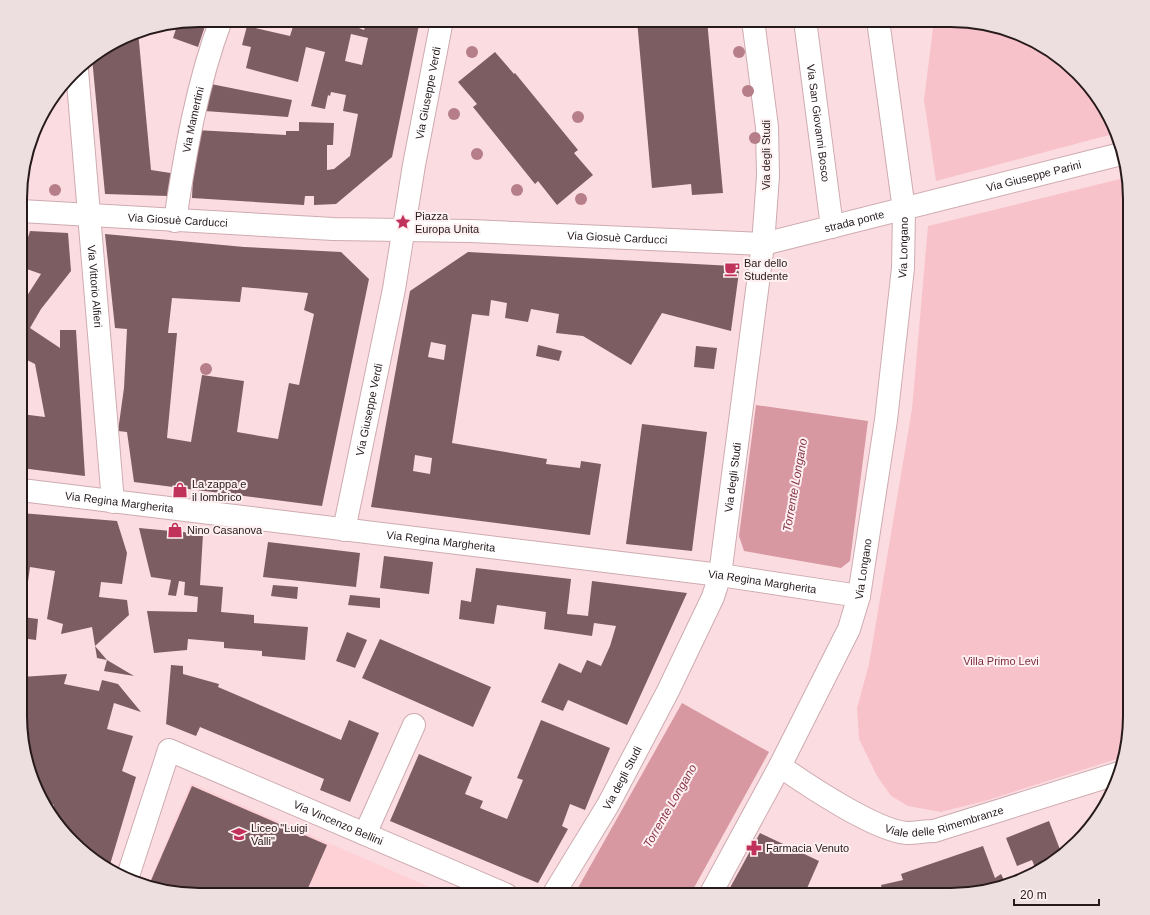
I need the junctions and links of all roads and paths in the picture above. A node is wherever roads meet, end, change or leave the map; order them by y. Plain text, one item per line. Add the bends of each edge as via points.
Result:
1 (218, 27) edge
2 (441, 27) edge
3 (754, 27) edge
4 (806, 27) edge
5 (879, 27) edge
6 (78, 77) edge
7 (1117, 155) edge
8 (946, 199) joint
9 (904, 210) junction
10 (27, 211) edge
11 (88, 215) junction
12 (175, 221) junction
13 (832, 227) junction
14 (403, 230) junction
15 (763, 244) junction
16 (27, 491) edge
17 (113, 502) junction
18 (344, 530) junction
19 (720, 575) junction
20 (860, 596) junction
21 (414, 725) dead end
22 (780, 766) junction
23 (1113, 775) edge
24 (365, 834) junction
25 (129, 873) edge
26 (491, 888) edge
27 (557, 888) edge
28 (714, 888) edge

1 - 12 street, Via Mamertini via 209,52 183,170
2 - 14 street, Via Giuseppe Verdi
3 - 15 street, Via degli Studi via 768,127 768,176
4 - 13 street, Via San Giovanni Bosco
5 - 9 street
6 - 11 street, Via Vittorio Alfieri
7 - 8 street, Via Giuseppe Parini
8 - 9 street, strada ponte
9 - 13 street, strada ponte
9 - 20 street, Via Longano via 903,268
10 - 11 street, Via Giosuè Carducci
11 - 12 street, Via Giosuè Carducci
11 - 17 street, Via Vittorio Alfieri
12 - 14 street, Via Giosuè Carducci
13 - 15 street, strada ponte
14 - 15 street, Via Giosuè Carducci
14 - 18 street, Via Giuseppe Verdi via 394,289
15 - 19 street, Via degli Studi
16 - 17 street, Via Regina Margherita
17 - 18 street, Via Regina Margherita
18 - 19 street, Via Regina Margherita
19 - 20 street, Via Regina Margherita
19 - 27 street, Via degli Studi via 713,597 668,691 608,805
20 - 22 street, Via Longano via 849,629
21 - 24 street
22 - 23 street, Viale delle Rimembranze via 856,813 906,833 934,831
22 - 28 street, Via Longano
24 - 25 street, Via Vincenzo Bellini via 169,750
24 - 26 street, Via Vincenzo Bellini

